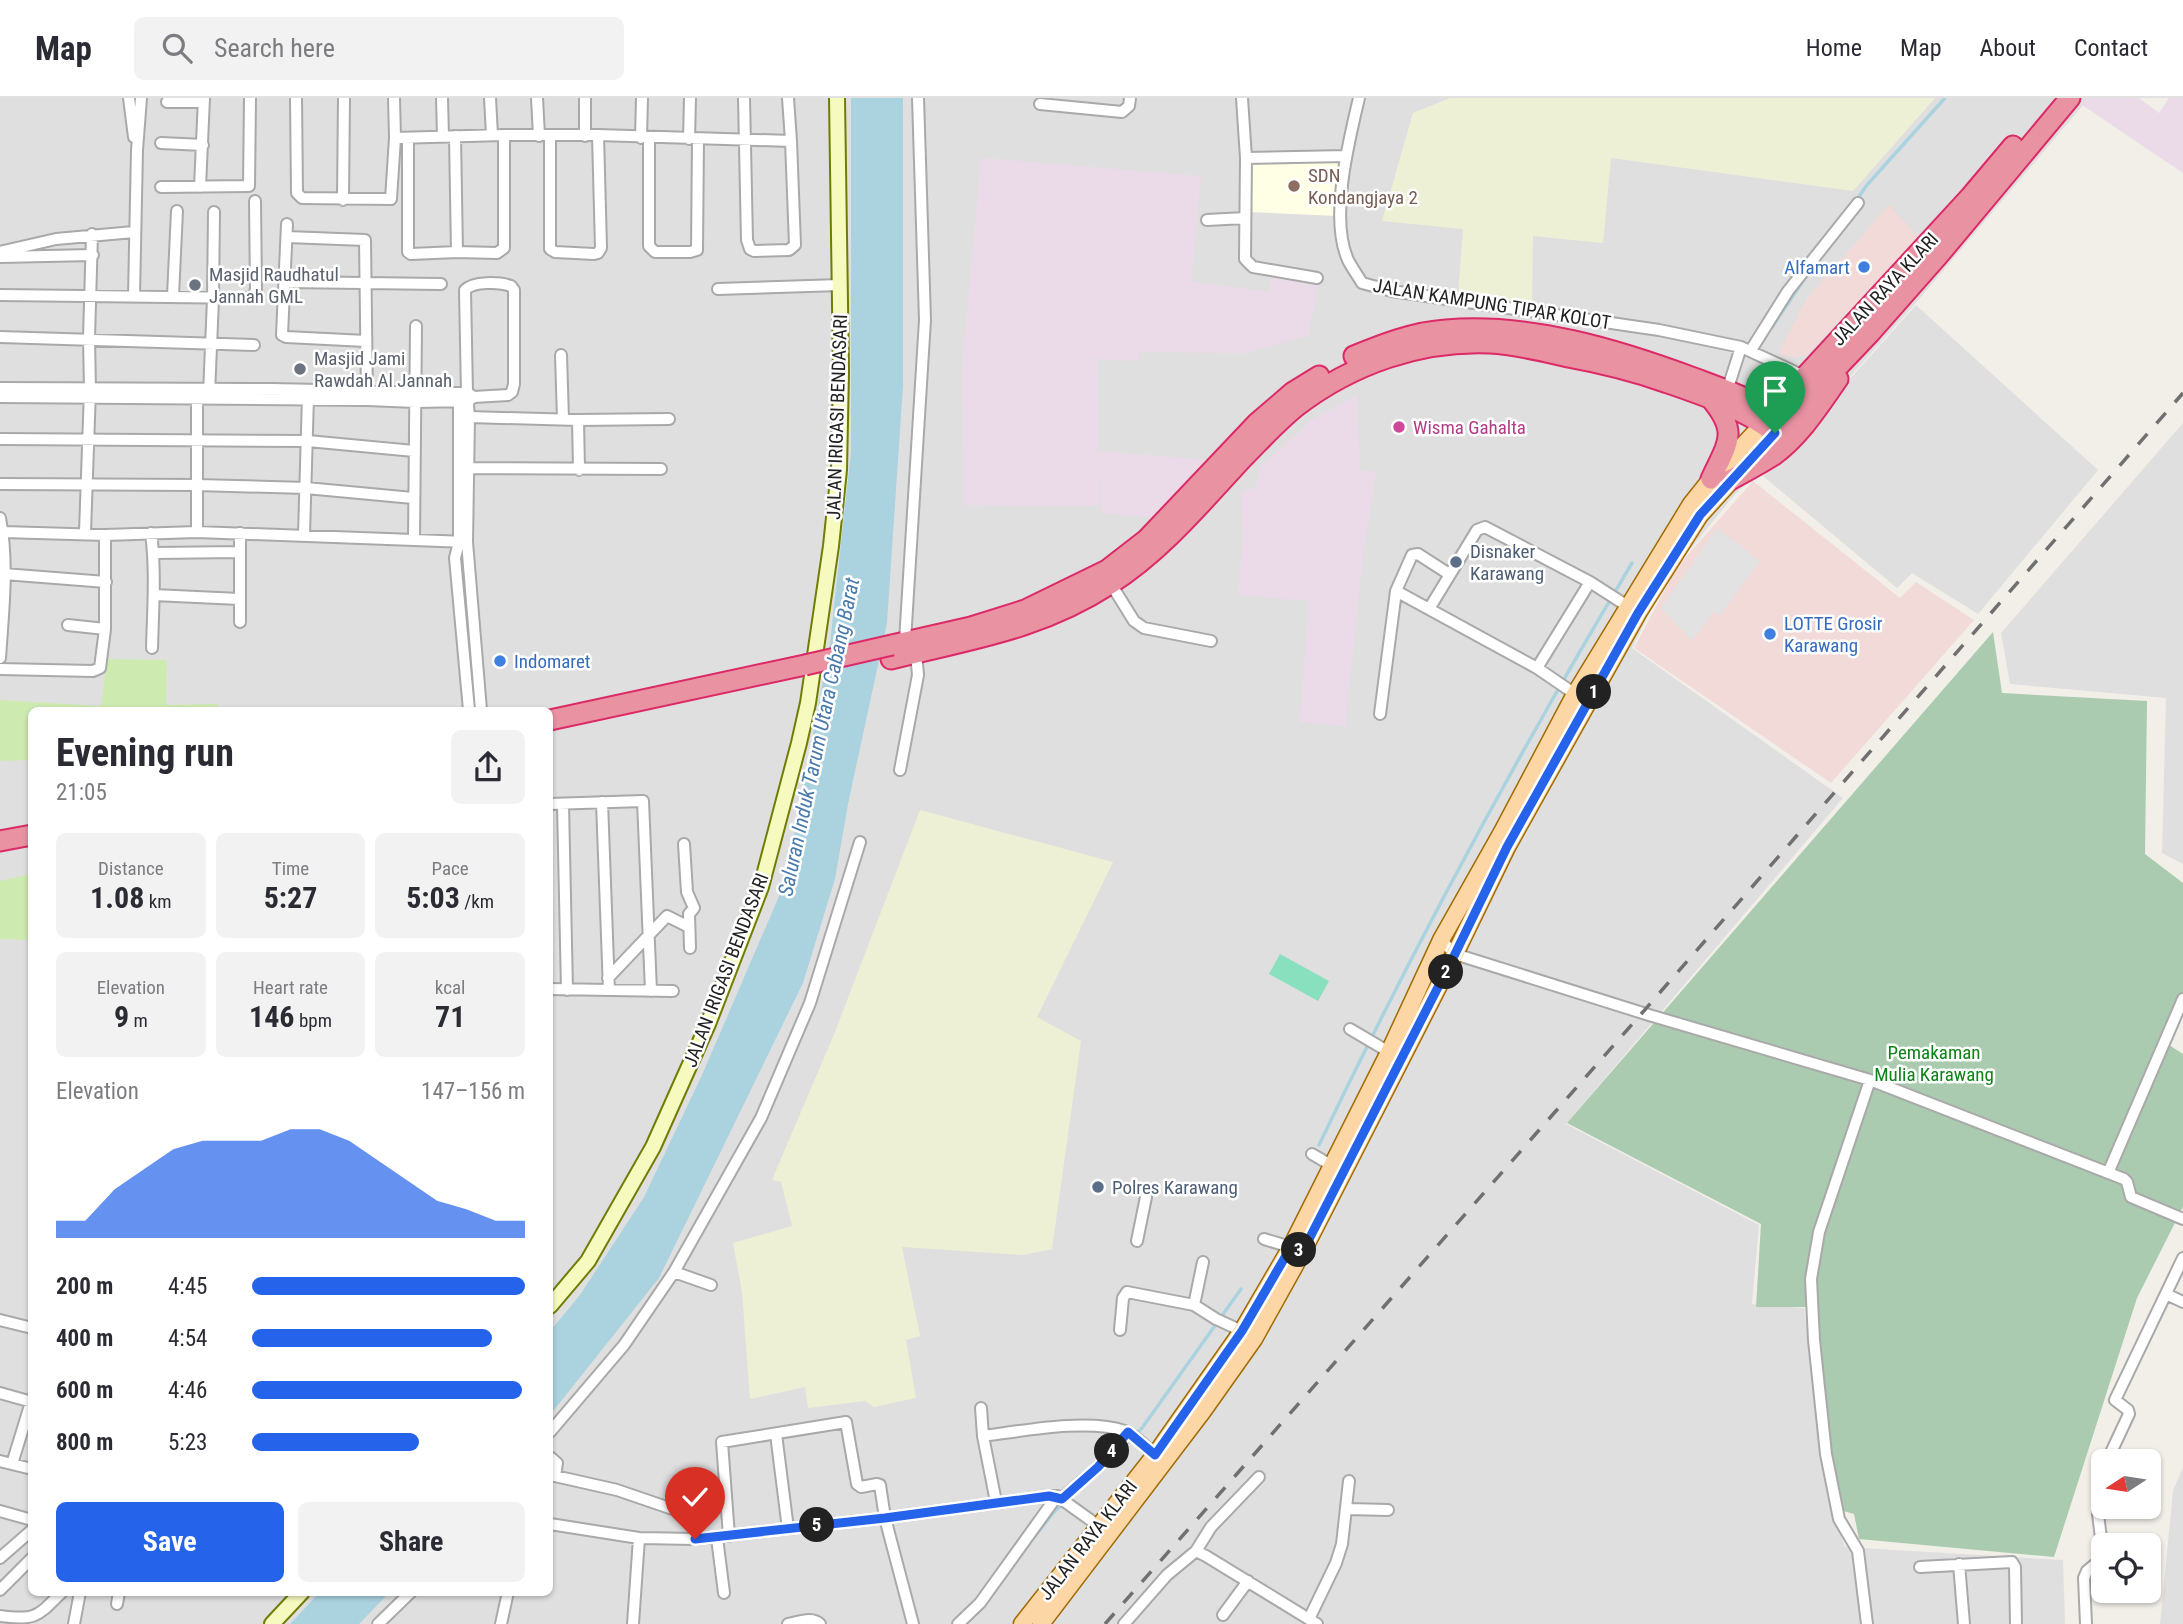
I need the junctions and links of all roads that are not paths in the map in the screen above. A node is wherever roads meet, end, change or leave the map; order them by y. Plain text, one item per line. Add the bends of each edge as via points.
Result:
1 (129, 98) edge
2 (142, 98) edge
3 (250, 98) edge
4 (296, 98) edge
5 (344, 98) edge
6 (394, 98) edge
7 (442, 98) edge
8 (490, 98) edge
9 (537, 98) edge
10 (585, 98) edge
11 (642, 98) edge
12 (690, 98) edge
13 (744, 98) edge
14 (788, 98) edge
15 (837, 98) edge
16 (918, 98) edge
17 (1130, 98) edge
18 (1242, 98) edge
19 (1359, 98) edge
20 (2053, 98) edge
21 (2070, 98) edge
22 (204, 100) edge
23 (167, 102) dead end
24 (1040, 104) dead end
25 (492, 135) junction
26 (504, 135) junction
27 (598, 135) junction
28 (449, 136) junction
29 (544, 136) junction
30 (586, 136) junction
31 (395, 138) junction
32 (645, 138) junction
33 (408, 139) junction
34 (693, 139) junction
35 (745, 140) junction
36 (790, 141) junction
37 (161, 143) dead end
38 (203, 145) junction
39 (137, 149) junction
40 (1346, 156) junction
41 (1246, 158) junction
42 (161, 187) dead end
43 (200, 187) junction
44 (391, 199) junction
45 (344, 200) junction
46 (407, 200) junction
47 (255, 201) dead end
48 (1858, 203) dead end
49 (177, 211) dead end
50 (214, 212) dead end
51 (1245, 218) junction
52 (1207, 220) dead end
53 (286, 224) dead end
54 (134, 232) junction
55 (92, 234) junction
56 (287, 237) junction
57 (457, 252) junction
58 (0, 254) edge
59 (93, 255) junction
60 (1317, 278) dead end
61 (285, 282) junction
62 (441, 284) dead end
63 (367, 285) junction
64 (840, 285) junction
65 (718, 289) dead end
66 (0, 295) edge
67 (92, 296) junction
68 (134, 296) junction
69 (173, 296) junction
70 (213, 299) junction
71 (416, 326) dead end
72 (1871, 332) junction
73 (0, 337) edge
74 (89, 338) junction
75 (366, 341) junction
76 (211, 342) junction
77 (254, 345) dead end
78 (1746, 349) junction
79 (561, 355) dead end
80 (1801, 379) junction
81 (0, 387) edge
82 (90, 394) junction
83 (197, 394) junction
84 (1718, 394) junction
85 (209, 395) junction
86 (308, 395) junction
87 (367, 396) junction
88 (0, 397) edge
89 (416, 397) junction
90 (467, 398) junction
91 (469, 417) junction
92 (563, 419) junction
93 (669, 419) dead end
94 (578, 420) junction
95 (1774, 422) junction
96 (0, 439) edge
97 (87, 439) junction
98 (308, 441) junction
99 (197, 442) junction
100 (414, 451) junction
101 (464, 468) junction
102 (661, 469) dead end
103 (579, 470) junction
104 (1721, 479) junction
105 (0, 484) edge
106 (197, 485) junction
107 (86, 486) junction
108 (306, 488) junction
109 (413, 498) junction
110 (0, 518) edge
111 (3, 532) junction
112 (197, 532) junction
113 (85, 533) junction
114 (151, 533) junction
115 (240, 533) junction
116 (105, 535) junction
117 (304, 535) junction
118 (414, 539) junction
119 (463, 542) junction
120 (2, 548) edge
121 (239, 552) junction
122 (154, 553) junction
123 (4, 574) junction
124 (1449, 574) junction
125 (106, 582) junction
126 (1590, 582) junction
127 (1111, 584) junction
128 (1396, 591) junction
129 (154, 595) junction
130 (239, 599) junction
131 (1624, 603) junction
132 (1429, 610) junction
133 (240, 622) dead end
134 (1, 625) edge
135 (68, 625) dead end
136 (105, 629) junction
137 (1211, 641) dead end
138 (152, 648) dead end
139 (901, 650) junction
140 (0, 658) edge
141 (1538, 668) junction
142 (0, 669) edge
143 (805, 671) junction
144 (1567, 688) junction
145 (469, 707) edge
146 (481, 707) edge
147 (1380, 714) dead end
148 (553, 719) edge
149 (553, 730) edge
150 (900, 770) dead end
151 (602, 802) junction
152 (553, 804) edge
153 (563, 804) junction
154 (28, 836) edge
155 (0, 841) edge
156 (860, 842) dead end
157 (684, 844) dead end
158 (28, 845) edge
159 (0, 850) edge
160 (689, 927) junction
161 (649, 936) junction
162 (1441, 940) junction
163 (690, 948) dead end
164 (1455, 954) junction
165 (608, 978) junction
166 (553, 989) edge
167 (567, 990) junction
168 (609, 990) junction
169 (651, 991) junction
170 (673, 991) dead end
171 (2183, 999) edge
172 (1355, 1032) dead end
173 (1382, 1048) junction
174 (1870, 1080) junction
175 (1326, 1162) junction
176 (2108, 1173) junction
177 (1146, 1197) dead end
178 (2183, 1219) edge
179 (1137, 1241) dead end
180 (1280, 1244) junction
181 (2183, 1258) edge
182 (1203, 1262) dead end
183 (674, 1272) junction
184 (711, 1285) dead end
185 (2166, 1294) junction
186 (553, 1302) edge
187 (2183, 1302) edge
188 (1194, 1305) junction
189 (0, 1320) edge
190 (28, 1327) edge
191 (1120, 1330) dead end
192 (1242, 1331) junction
193 (0, 1393) edge
194 (28, 1401) edge
195 (981, 1408) dead end
196 (28, 1412) edge
197 (553, 1428) edge
198 (776, 1434) junction
199 (983, 1436) junction
200 (1132, 1436) junction
201 (2113, 1449) edge
202 (1155, 1455) junction
203 (553, 1460) edge
204 (0, 1461) edge
205 (12, 1464) junction
206 (28, 1468) edge
207 (1259, 1478) dead end
208 (1349, 1481) dead end
209 (1061, 1499) junction
210 (996, 1502) junction
211 (1348, 1509) junction
212 (1388, 1510) dead end
213 (0, 1511) edge
214 (885, 1518) junction
215 (28, 1519) edge
216 (2099, 1519) edge
217 (553, 1524) edge
218 (788, 1529) junction
219 (1104, 1529) junction
220 (28, 1534) edge
221 (729, 1536) junction
222 (639, 1538) junction
223 (717, 1538) junction
224 (695, 1539) junction
225 (1196, 1551) junction
226 (0, 1558) edge
227 (28, 1562) edge
228 (1959, 1564) junction
229 (1920, 1567) dead end
230 (1248, 1581) junction
231 (0, 1590) edge
232 (724, 1593) dead end
233 (58, 1596) edge
234 (79, 1596) edge
235 (296, 1596) edge
236 (407, 1596) edge
237 (507, 1596) edge
238 (1223, 1615) dead end
239 (0, 1616) edge
240 (1305, 1620) edge
241 (74, 1624) edge
242 (272, 1624) edge
243 (378, 1624) edge
244 (501, 1624) edge
245 (633, 1624) edge
246 (788, 1624) edge
247 (820, 1624) edge
248 (912, 1624) edge
249 (957, 1624) edge
250 (1022, 1624) edge
251 (1041, 1624) edge
252 (1124, 1624) edge
253 (1867, 1624) edge
254 (1964, 1624) edge
255 (2016, 1624) edge
256 (2086, 1624) edge

1 - 39 street
2 - 39 street
3 - 43 street via 249,186
4 - 45 street via 297,194
5 - 45 street
6 - 31 street
7 - 28 street
8 - 25 street
9 - 29 street
10 - 30 street
11 - 32 street
12 - 34 street
13 - 35 street
14 - 36 street
15 - 64 street, JALAN IRIGASI BENDASARI
16 - 139 street via 925,320
17 - 24 street via 1122,112
18 - 41 street
19 - 40 street, JALAN KAMPUNG TIPAR KOLOT
20 - 80 highway, JALAN RAYA KLARI via 1970,197
21 - 72 highway, JALAN RAYA KLARI
22 - 23 street
22 - 38 street
25 - 26 street
25 - 28 street
26 - 29 street
26 - 57 street via 504,248 497,253
27 - 29 street via 601,248 594,254 550,249
27 - 30 street
27 - 32 street
28 - 33 street
28 - 57 street
29 - 30 street
31 - 33 street
31 - 44 street
32 - 34 street
32 - 34 street via 649,246 654,252 690,253 697,250
33 - 46 street
34 - 35 street
35 - 36 street
35 - 36 street via 747,240 754,251 789,250 795,245
37 - 38 street
38 - 43 street
39 - 54 street
40 - 41 street
40 - 78 street, JALAN KAMPUNG TIPAR KOLOT via 1342,240 1362,283 1659,330
41 - 51 street
42 - 43 street
44 - 45 street
44 - 46 street
46 - 57 street via 408,252
47 - 70 street via 255,295
48 - 78 street
49 - 69 street
50 - 70 street
51 - 52 street
51 - 60 street via 1243,252 1248,265
53 - 56 street
54 - 55 street
54 - 68 street
55 - 58 street via 36,242
55 - 59 street
56 - 61 street
56 - 63 street via 365,240
58 - 59 street
59 - 67 street
61 - 63 street
61 - 75 street via 282,335
62 - 63 street
63 - 75 street
64 - 65 street
64 - 186 street, JALAN IRIGASI BENDASARI via 840,429 831,547 808,703 764,875 708,1024 653,1147 588,1261
66 - 67 street
67 - 68 street
67 - 74 street
68 - 69 street
69 - 70 street
70 - 76 street
71 - 89 street
72 - 95 highway, JALAN RAYA KLARI
72 - 104 highway via 1795,436 1774,455
73 - 74 street
74 - 76 street
74 - 82 street
75 - 87 street
76 - 77 street
76 - 85 street
78 - 80 street, JALAN KAMPUNG TIPAR KOLOT
78 - 84 street
79 - 92 street
80 - 84 highway via 1775,393
80 - 95 highway, JALAN RAYA KLARI
81 - 82 street
82 - 83 street
82 - 88 street
82 - 97 street
83 - 85 street
83 - 99 street
84 - 95 highway
84 - 104 highway via 1730,430
84 - 127 highway via 1637,372 1491,343 1441,346 1384,358 1347,374 1295,407 1151,552
84 - 139 highway via 1615,351 1507,331 1444,330 1381,345 1293,392 1257,423 1147,539 1107,570 1025,610
85 - 86 street
86 - 87 street
86 - 98 street
87 - 89 street
89 - 90 street
89 - 100 street
90 - 90 street via 512,392 511,286 470,285 465,290
90 - 91 street
90 - 101 street
91 - 92 street
91 - 101 street
92 - 94 street
93 - 94 street
94 - 103 street
95 - 104 main road, JALAN RAYA KLARI
96 - 97 street
97 - 99 street
97 - 107 street
98 - 99 street
98 - 100 street
98 - 108 street
99 - 106 street
100 - 109 street
101 - 103 street
101 - 119 street
102 - 103 street
104 - 131 main road, JALAN RAYA KLARI via 1700,515
105 - 107 street
106 - 107 street
106 - 108 street
106 - 112 street
107 - 113 street
108 - 109 street
108 - 117 street
109 - 118 street
110 - 111 street
111 - 113 street
111 - 120 street
112 - 114 street
112 - 115 street
113 - 116 street
114 - 116 street
114 - 122 street
115 - 117 street
115 - 121 street
116 - 125 street
117 - 118 street
118 - 119 street
119 - 145 street via 455,558
119 - 146 street
120 - 123 street
121 - 122 street
121 - 130 street
122 - 129 street
123 - 125 street
123 - 134 street
124 - 126 street via 1477,530 1488,527
124 - 128 street via 1418,554 1412,555
124 - 132 street
125 - 136 street
126 - 131 street
126 - 141 street
127 - 137 street via 1134,621 1144,628
127 - 139 highway via 1023,627 971,641
128 - 132 street
128 - 147 street
129 - 130 street
129 - 138 street
130 - 133 street
131 - 144 main road, JALAN RAYA KLARI
131 - 164 main road, JALAN RAYA KLARI
132 - 141 street
134 - 140 street
135 - 136 street
136 - 142 street via 98,670
139 - 143 highway, bridge
139 - 150 street via 918,675
141 - 144 street
143 - 148 highway
143 - 149 highway
144 - 162 main road, JALAN RAYA KLARI via 1502,832
151 - 153 street
151 - 161 street via 643,801
151 - 165 street
152 - 153 street
153 - 167 street
154 - 155 highway
156 - 183 street via 810,1003 761,1118
157 - 160 street via 687,892 694,908
158 - 159 highway
160 - 161 street via 667,916
160 - 163 street
161 - 165 street
161 - 169 street
162 - 164 street
162 - 173 main road, JALAN RAYA KLARI
164 - 174 street
164 - 175 main road, JALAN RAYA KLARI
165 - 168 street
166 - 167 street
167 - 168 street
168 - 169 street
169 - 170 street
171 - 176 street
172 - 173 street
173 - 175 main road, JALAN RAYA KLARI
174 - 176 street
174 - 253 street via 1819,1232 1811,1279 1826,1454 1839,1519 1858,1552
175 - 180 main road, JALAN RAYA KLARI
176 - 178 street via 2127,1182 2131,1197
177 - 179 street
180 - 192 main road, JALAN RAYA KLARI
180 - 219 main road, JALAN RAYA KLARI via 1254,1339 1203,1411
181 - 185 street
182 - 188 street
183 - 184 street
183 - 197 street via 624,1345
185 - 187 street
185 - 201 street via 2115,1400 2129,1414
188 - 191 street via 1127,1292
188 - 192 street
189 - 190 street
192 - 202 main road, JALAN RAYA KLARI
193 - 194 street
195 - 199 street
196 - 205 street
198 - 214 street via 846,1423 856,1484 861,1488 879,1484
198 - 218 street
198 - 221 street via 722,1442
199 - 200 street via 1070,1426
199 - 210 street
200 - 202 street
200 - 209 street
202 - 219 main road, JALAN RAYA KLARI
203 - 224 street via 557,1463 555,1476 617,1490 690,1515
204 - 205 street
205 - 206 street
207 - 225 street via 1211,1527
208 - 211 street
209 - 210 street
209 - 219 street
209 - 249 street via 980,1603
210 - 214 street
211 - 212 street
211 - 240 street via 1336,1563
213 - 215 street
214 - 218 street
214 - 248 street
216 - 256 street via 2103,1554 2084,1578
217 - 222 street
218 - 221 street
219 - 250 main road, JALAN RAYA KLARI
219 - 251 main road, JALAN RAYA KLARI
220 - 226 street
221 - 223 street
222 - 224 street
222 - 245 street
223 - 224 street
223 - 232 street
225 - 230 street
225 - 252 street via 1167,1575
227 - 231 street
228 - 229 street
228 - 254 street
228 - 255 street via 2014,1564
230 - 238 street
230 - 240 street
233 - 239 street via 36,1617
234 - 241 street
235 - 242 street
236 - 243 street
237 - 244 street
246 - 247 street via 809,1620

